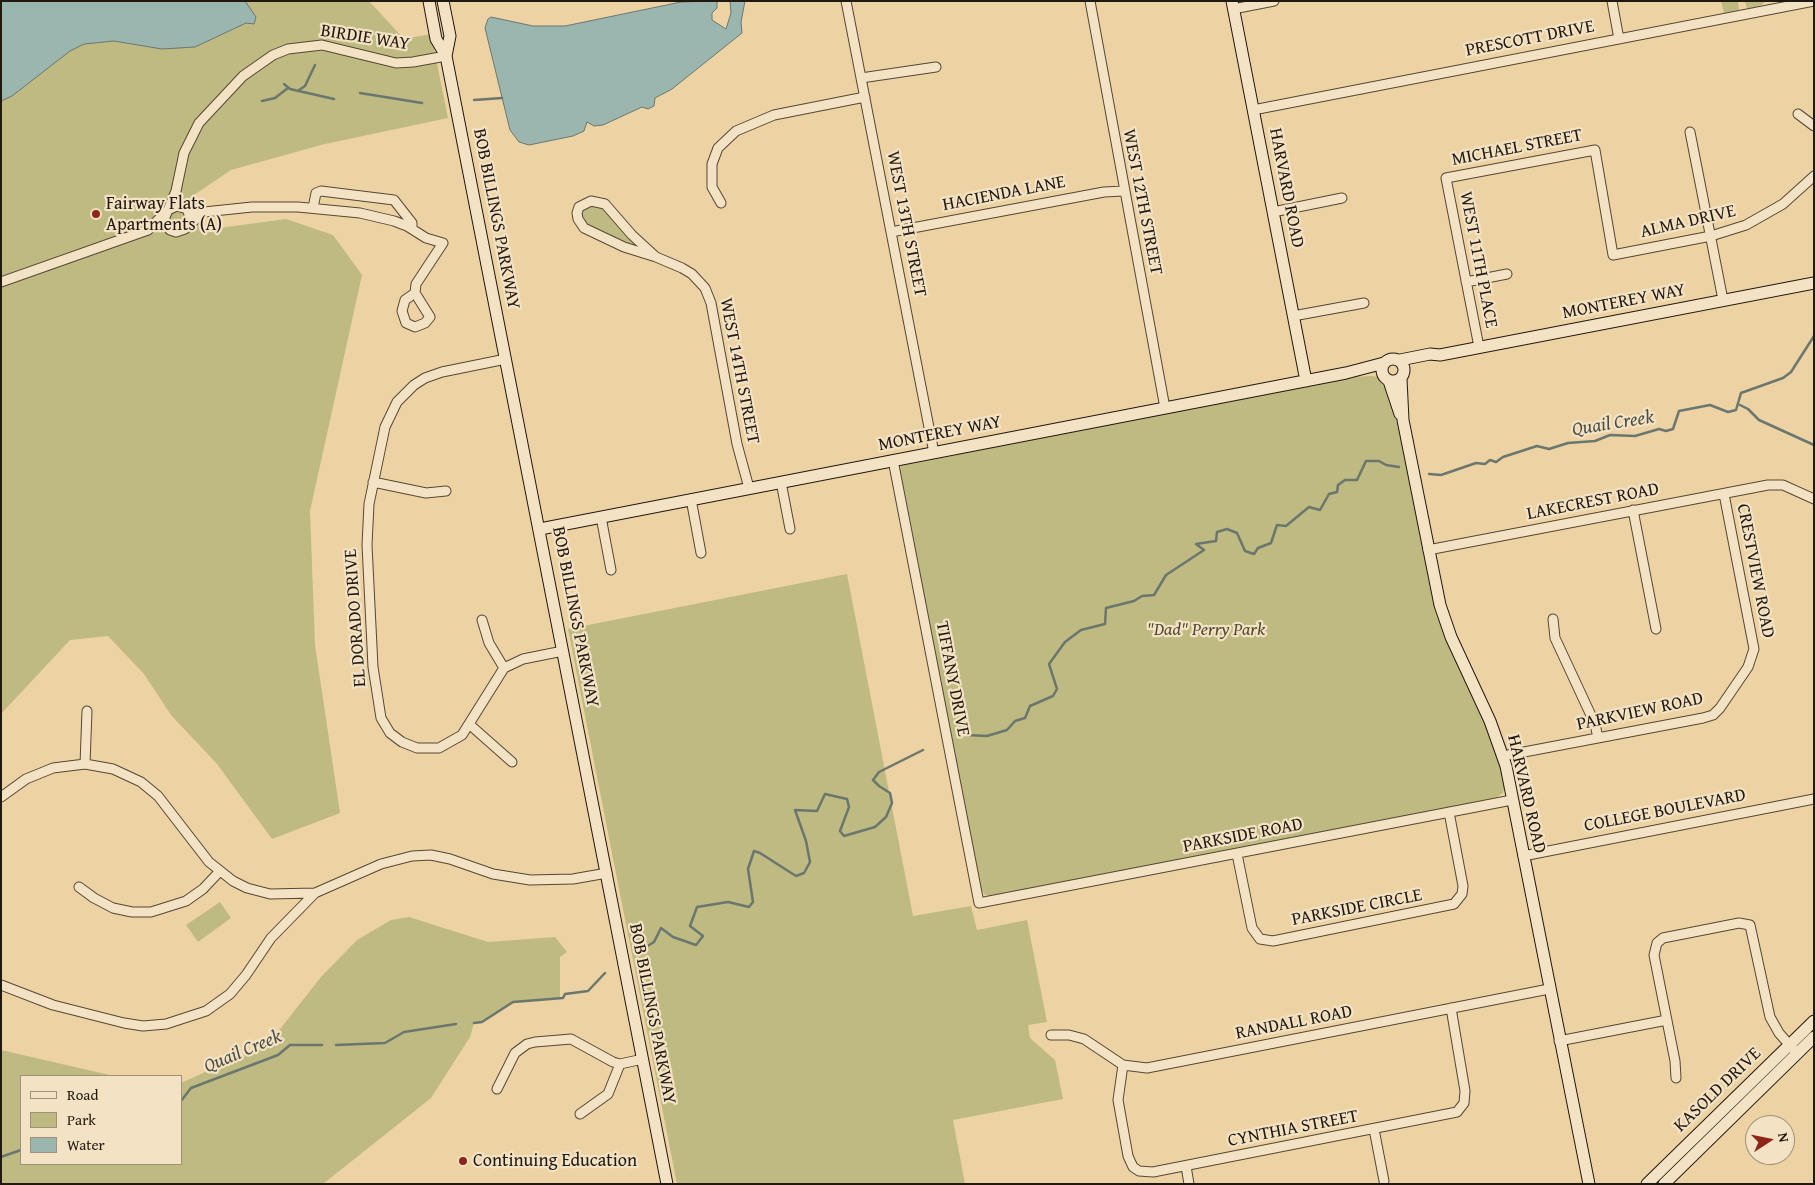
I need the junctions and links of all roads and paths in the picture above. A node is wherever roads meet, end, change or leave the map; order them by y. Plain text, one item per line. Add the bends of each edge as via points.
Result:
1 (429, 1) edge
2 (443, 1) edge
3 (846, 1) edge
4 (1090, 1) edge
5 (1274, 1) edge
6 (1612, 1) edge
7 (1814, 1) edge
8 (1233, 5) edge
9 (1772, 5) edge
10 (1619, 38) junction
11 (446, 56) junction
12 (936, 67) dead end
13 (861, 78) junction
14 (865, 97) junction
15 (1253, 110) junction
16 (1798, 114) dead end
17 (1814, 126) edge
18 (1690, 132) dead end
19 (1446, 178) joint
20 (1813, 178) edge
21 (176, 191) junction
22 (1124, 191) junction
23 (1342, 198) dead end
24 (721, 203) dead end
25 (184, 208) junction
26 (313, 208) junction
27 (168, 210) junction
28 (204, 212) junction
29 (1273, 212) junction
30 (188, 227) junction
31 (412, 229) junction
32 (148, 230) junction
33 (174, 232) junction
34 (891, 232) junction
35 (1711, 236) junction
36 (1613, 255) joint
37 (656, 257) junction
38 (1507, 274) dead end
39 (1, 282) edge
40 (1466, 282) junction
41 (1814, 283) edge
42 (415, 293) dead end
43 (1723, 300) junction
44 (1364, 303) dead end
45 (1293, 316) junction
46 (1479, 347) junction
47 (1440, 355) junction
48 (506, 359) junction
49 (1392, 374) junction
50 (1306, 381) junction
51 (1165, 408) junction
52 (934, 452) junction
53 (893, 460) junction
54 (373, 482) junction
55 (781, 482) junction
56 (749, 488) junction
57 (446, 491) dead end
58 (1724, 494) junction
59 (1814, 499) edge
60 (691, 500) junction
61 (1633, 510) junction
62 (601, 517) junction
63 (540, 528) junction
64 (790, 529) dead end
65 (1428, 550) junction
66 (701, 553) dead end
67 (611, 570) dead end
68 (1553, 619) dead end
69 (482, 620) dead end
70 (1656, 629) dead end
71 (564, 651) junction
72 (1753, 654) joint
73 (504, 668) junction
74 (86, 711) dead end
75 (469, 724) junction
76 (1598, 738) junction
77 (1503, 756) junction
78 (512, 762) dead end
79 (85, 764) junction
80 (1, 797) edge
81 (1814, 799) edge
82 (1512, 800) junction
83 (1449, 812) junction
84 (1237, 854) junction
85 (1523, 856) junction
86 (219, 872) junction
87 (607, 873) junction
88 (79, 887) dead end
89 (315, 893) junction
90 (979, 903) joint
91 (1, 985) edge
92 (1549, 989) junction
93 (1451, 1008) junction
94 (1667, 1020) junction
95 (1814, 1021) edge
96 (1051, 1036) dead end
97 (1814, 1037) edge
98 (1559, 1041) junction
99 (1793, 1049) junction
100 (643, 1059) junction
101 (620, 1064) junction
102 (1122, 1065) junction
103 (1676, 1078) dead end
104 (497, 1089) dead end
105 (580, 1114) dead end
106 (1374, 1130) junction
107 (1186, 1166) junction
108 (1384, 1181) dead end
109 (667, 1184) edge
110 (1189, 1184) edge
111 (1590, 1184) edge
112 (1647, 1184) edge
113 (1664, 1184) edge

1 - 11 street, BOB BILLINGS PARKWAY via 436,39
2 - 11 street, BOB BILLINGS PARKWAY via 450,36
3 - 13 street, WEST 13TH STREET
4 - 22 street, WEST 12TH STREET
5 - 8 street
6 - 10 street
7 - 9 street, PRESCOTT DRIVE
8 - 15 street, HARVARD ROAD
9 - 10 street, PRESCOTT DRIVE
10 - 15 street, PRESCOTT DRIVE
11 - 21 street, BIRDIE WAY via 396,63 322,45 273,54 244,76 200,123 184,153
11 - 48 street, BOB BILLINGS PARKWAY
12 - 13 street
13 - 14 street, WEST 13TH STREET
14 - 24 street via 774,115 736,131 718,148 712,164 712,187
14 - 34 street, WEST 13TH STREET
15 - 29 street, HARVARD ROAD
16 - 17 street
18 - 35 street
19 - 36 street, MICHAEL STREET via 1595,150
19 - 40 street, WEST 11TH PLACE
20 - 35 street, ALMA DRIVE via 1764,216
21 - 25 street
21 - 27 street, BIRDIE WAY
22 - 34 street, HACIENDA LANE
22 - 51 street, WEST 12TH STREET
23 - 29 street
25 - 27 street via 176,206
25 - 28 street
25 - 30 street via 190,215
26 - 28 street via 252,207
26 - 31 street via 371,216
26 - 31 street via 316,194 320,191 394,200 412,223
27 - 32 street
27 - 33 street via 165,223
28 - 30 street
29 - 45 street, HARVARD ROAD
30 - 33 street
31 - 42 street via 443,243 419,277
32 - 33 street
32 - 39 street
34 - 52 street, WEST 13TH STREET
35 - 36 street, ALMA DRIVE
35 - 43 street
37 - 37 street, WEST 14TH STREET via 605,204 591,201 579,207 578,219 591,233
37 - 56 street, WEST 14TH STREET via 692,274 705,288
38 - 40 street
40 - 46 street, WEST 11TH PLACE
41 - 43 street, MONTEREY WAY
43 - 46 street, MONTEREY WAY
44 - 45 street
45 - 50 street, HARVARD ROAD
46 - 47 street, MONTEREY WAY
47 - 49 street, MONTEREY WAY
47 - 49 street, MONTEREY WAY via 1389,359
48 - 54 street, EL DORADO DRIVE via 434,374 406,392 385,426
48 - 63 street, BOB BILLINGS PARKWAY
49 - 50 street, MONTEREY WAY via 1346,373
49 - 65 street, HARVARD ROAD
50 - 51 street, MONTEREY WAY
51 - 52 street, MONTEREY WAY
52 - 53 street, MONTEREY WAY
53 - 55 street, MONTEREY WAY
53 - 90 street, TIFFANY DRIVE
54 - 57 street via 426,493
54 - 75 street, EL DORADO DRIVE via 367,566 373,667 382,718 395,738 408,746 425,750 454,741
55 - 56 street, MONTEREY WAY
55 - 64 street
56 - 60 street, MONTEREY WAY
58 - 59 street, LAKECREST ROAD via 1783,485
58 - 61 street, LAKECREST ROAD
58 - 72 street, CRESTVIEW ROAD
60 - 62 street, MONTEREY WAY
60 - 66 street
61 - 65 street, LAKECREST ROAD
61 - 70 street
62 - 63 street, MONTEREY WAY
62 - 67 street
63 - 71 street, BOB BILLINGS PARKWAY
65 - 77 street, HARVARD ROAD via 1446,624
68 - 76 street via 1555,638 1595,724
69 - 73 street via 489,642
71 - 73 street via 523,659
71 - 87 street, BOB BILLINGS PARKWAY
72 - 76 street, PARKVIEW ROAD via 1713,714
73 - 75 street, EL DORADO DRIVE
74 - 79 street
75 - 78 street
76 - 77 street, PARKVIEW ROAD
77 - 82 street, HARVARD ROAD
79 - 80 street via 34,774
79 - 86 street via 123,773 150,789 168,806
81 - 85 street, COLLEGE BOULEVARD
82 - 83 street, PARKSIDE ROAD
82 - 85 street, HARVARD ROAD
83 - 84 street, PARKSIDE ROAD
83 - 84 street, PARKSIDE CIRCLE via 1463,886 1462,894 1454,904 1273,941 1260,938 1252,928
84 - 90 street, PARKSIDE ROAD
85 - 92 street, HARVARD ROAD
86 - 88 street via 186,901 151,912 113,908
86 - 89 street via 262,893
87 - 89 street via 573,879 530,880 493,874 440,856 421,855 381,864
87 - 100 street, BOB BILLINGS PARKWAY
89 - 91 street via 271,938 230,994 206,1011 177,1022 152,1026 124,1023 53,1006
92 - 93 street, RANDALL ROAD
92 - 98 street, HARVARD ROAD
93 - 102 street, RANDALL ROAD via 1161,1066 1139,1068
93 - 106 street, CYNTHIA STREET via 1465,1092 1461,1108 1452,1114
94 - 98 street
94 - 99 street via 1654,955 1656,945 1663,938 1749,924 1770,1017
94 - 103 street
95 - 99 street, KASOLD DRIVE
96 - 102 street, RANDALL ROAD via 1069,1035 1084,1039
97 - 99 street, KASOLD DRIVE
98 - 111 street, HARVARD ROAD
99 - 112 street, KASOLD DRIVE
99 - 113 street, KASOLD DRIVE
100 - 101 street
100 - 109 street, BOB BILLINGS PARKWAY
101 - 104 street via 571,1039 535,1042 515,1052
101 - 105 street via 608,1094
102 - 107 street, CYNTHIA STREET via 1118,1100 1130,1162 1145,1173
106 - 107 street, CYNTHIA STREET
106 - 108 street
107 - 110 street

